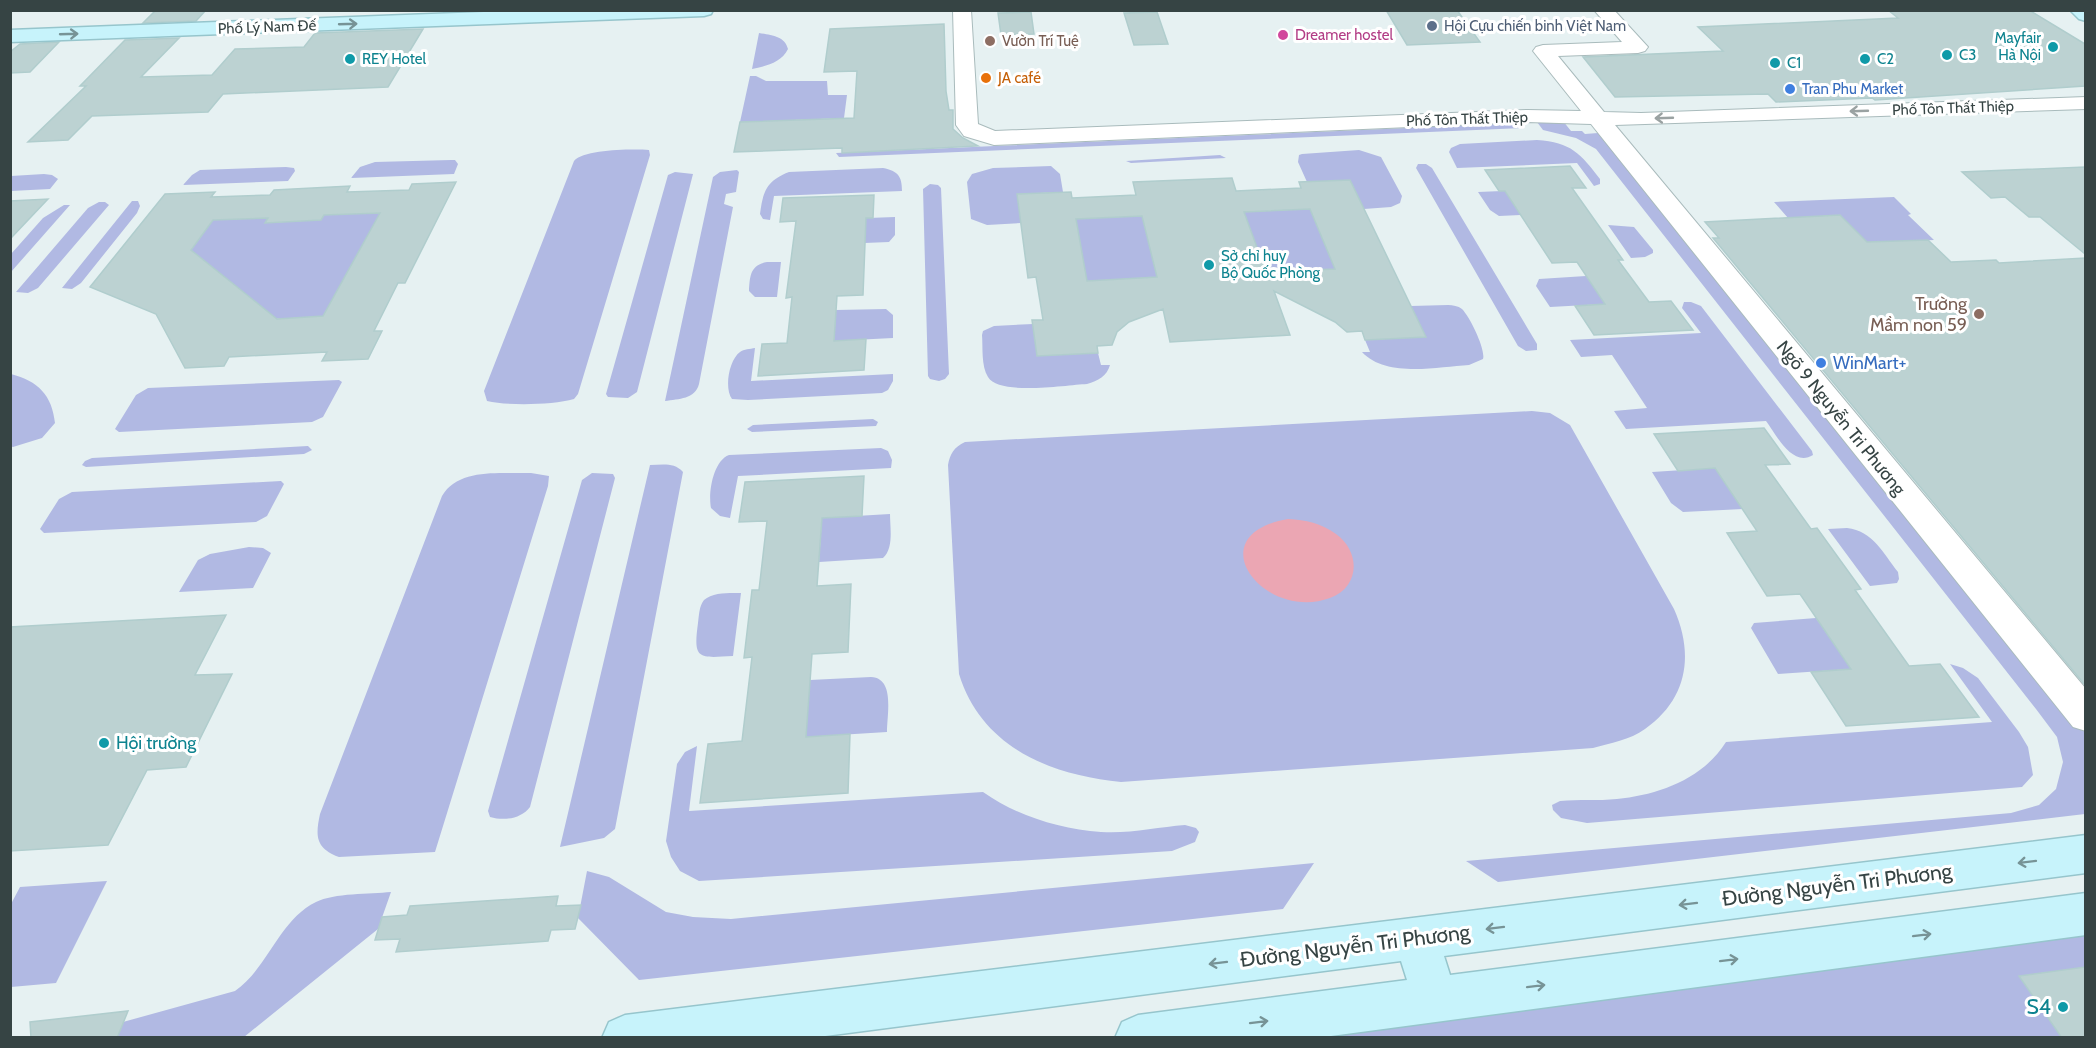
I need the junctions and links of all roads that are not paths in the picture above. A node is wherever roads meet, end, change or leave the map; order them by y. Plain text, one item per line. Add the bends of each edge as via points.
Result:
1 (704, 10) edge
2 (962, 10) edge
3 (1603, 10) edge
4 (2079, 10) edge
5 (2085, 15) edge
6 (10, 36) edge
7 (2085, 103) edge
8 (1598, 118) junction
9 (2085, 716) edge
10 (2085, 854) edge
11 (2085, 914) edge
12 (1416, 938) junction
13 (1436, 999) junction
14 (625, 1038) edge
15 (1138, 1038) edge

6 -> 1 street, Phố Lý Nam Đế
2 - 8 street, Phố Tôn Thất Thiệp via 968,124 972,131 994,138 1527,116
3 - 8 street, Ngõ 9 Nguyễn Tri Phương via 1638,48 1543,51
4 - 5 street
7 -> 8 street, Phố Tôn Thất Thiệp
8 - 9 street, Ngõ 9 Nguyễn Tri Phương
10 -> 12 street, Đường Nguyễn Tri Phương
13 -> 11 street
12 - 13 street
12 -> 14 street, Đường Nguyễn Tri Phương
15 -> 13 street

